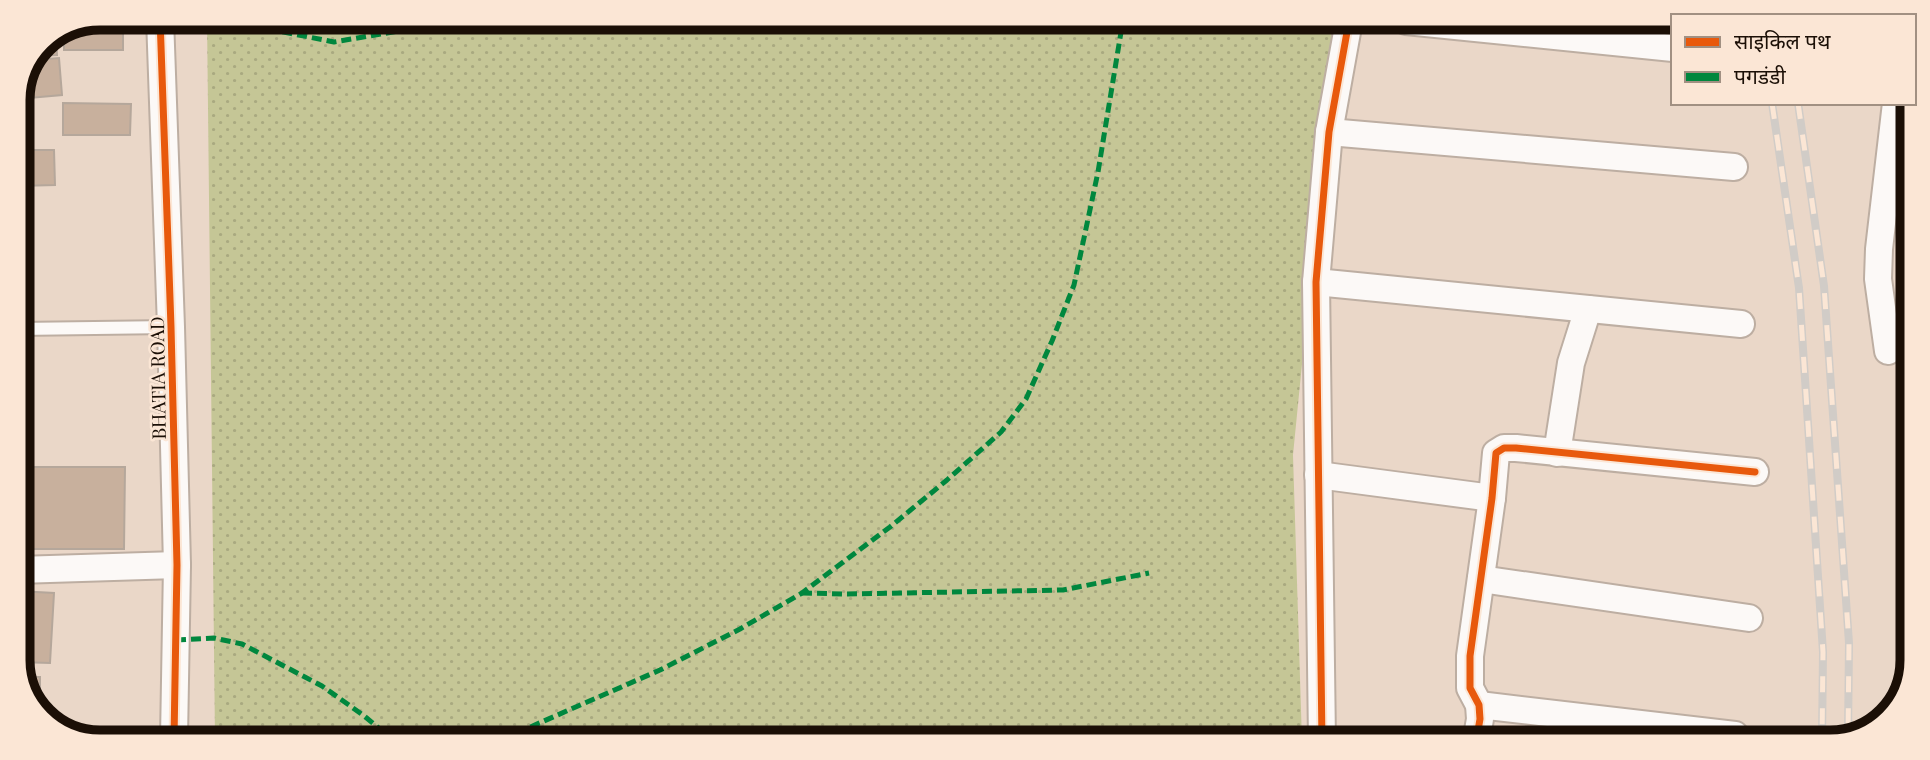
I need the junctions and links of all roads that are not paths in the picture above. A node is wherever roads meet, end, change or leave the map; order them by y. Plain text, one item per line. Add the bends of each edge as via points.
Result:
1 (160, 30) edge
2 (1347, 30) edge
3 (1495, 30) edge
4 (1671, 48) edge
5 (1896, 105) edge
6 (1329, 132) junction
7 (1734, 167) dead end
8 (1316, 282) junction
9 (1588, 309) junction
10 (1741, 324) dead end
11 (171, 327) junction
12 (30, 329) edge
13 (1888, 351) dead end
14 (1557, 453) junction
15 (1755, 472) dead end
16 (1318, 475) junction
17 (1492, 498) junction
18 (177, 565) junction
19 (30, 570) edge
20 (1480, 579) junction
21 (1749, 618) dead end
22 (1479, 705) junction
23 (174, 730) edge
24 (1322, 730) edge
25 (1478, 730) edge
26 (1611, 730) edge

1 - 11 street, BHATIA ROAD
2 - 6 street
3 - 4 street
5 - 13 street via 1878,279
6 - 7 street
6 - 8 street
8 - 9 street
8 - 16 street
9 - 10 street
9 - 14 street via 1571,363
11 - 12 lane
11 - 18 street, BHATIA ROAD
14 - 15 street
14 - 17 street via 1504,448 1496,453
16 - 17 street
16 - 24 street
17 - 20 street
18 - 19 street
18 - 23 street, BHATIA ROAD
20 - 21 street
20 - 22 street via 1470,656 1470,688
22 - 25 street
22 - 26 street

